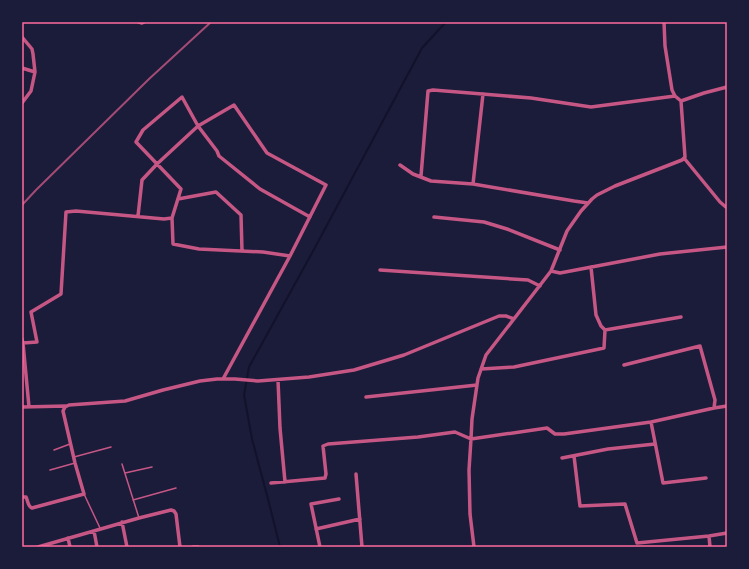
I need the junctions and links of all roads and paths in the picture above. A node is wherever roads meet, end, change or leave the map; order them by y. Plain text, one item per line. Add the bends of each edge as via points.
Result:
1 (139, 22) edge
2 (144, 22) edge
3 (664, 22) edge
4 (22, 37) edge
5 (22, 68) edge
6 (35, 72) junction
7 (727, 87) edge
8 (483, 94) junction
9 (675, 96) junction
10 (681, 101) junction
11 (22, 104) edge
12 (198, 126) junction
13 (684, 158) junction
14 (157, 164) junction
15 (400, 165) dead end
16 (421, 176) junction
17 (473, 184) junction
18 (178, 199) junction
19 (588, 202) junction
20 (727, 208) edge
21 (138, 216) junction
22 (310, 217) junction
23 (434, 217) dead end
24 (172, 218) junction
25 (727, 247) edge
26 (560, 250) junction
27 (242, 251) junction
28 (290, 256) junction
29 (591, 267) junction
30 (380, 270) dead end
31 (551, 271) junction
32 (540, 286) junction
33 (681, 317) dead end
34 (514, 319) junction
35 (605, 330) junction
36 (22, 339) edge
37 (23, 344) junction
38 (624, 365) dead end
39 (481, 369) junction
40 (223, 379) junction
41 (278, 380) junction
42 (477, 385) junction
43 (366, 397) dead end
44 (66, 406) junction
45 (727, 406) edge
46 (22, 407) edge
47 (29, 407) junction
48 (714, 408) junction
49 (651, 422) junction
50 (470, 439) junction
51 (70, 444) junction
52 (655, 444) junction
53 (111, 447) dead end
54 (54, 450) dead end
55 (574, 456) junction
56 (74, 457) junction
57 (562, 458) dead end
58 (75, 463) junction
59 (122, 464) dead end
60 (152, 467) dead end
61 (50, 470) dead end
62 (125, 473) junction
63 (356, 474) dead end
64 (706, 478) dead end
65 (285, 482) junction
66 (271, 483) dead end
67 (176, 488) dead end
68 (84, 494) junction
69 (22, 497) edge
70 (339, 498) dead end
71 (133, 500) junction
72 (139, 518) junction
73 (360, 519) junction
74 (122, 522) junction
75 (100, 528) junction
76 (316, 529) junction
77 (94, 531) junction
78 (727, 533) edge
79 (709, 536) junction
80 (68, 538) junction
81 (38, 547) edge
82 (70, 547) edge
83 (97, 547) edge
84 (127, 547) edge
85 (180, 547) edge
86 (193, 547) edge
87 (198, 547) edge
88 (320, 547) edge
89 (362, 547) edge
90 (474, 547) edge
91 (710, 547) edge

1 - 2 street
3 - 9 street via 665,46
4 - 6 street via 32,49
5 - 6 street
6 - 11 street via 31,91
7 - 10 street
8 - 9 street via 590,107
8 - 16 street via 428,90
8 - 17 street
9 - 10 street
10 - 13 street
12 - 14 street
12 - 14 street via 182,97 143,130 136,142
12 - 22 street via 219,156 260,189
12 - 22 street via 234,105 267,153 326,185
13 - 19 street via 615,186
13 - 20 street
14 - 18 street via 181,189
14 - 21 street via 142,180
15 - 16 street
16 - 17 street via 431,181
17 - 19 street
18 - 24 street
18 - 27 street via 216,192 241,214
19 - 26 street via 568,231
21 - 24 street
21 - 37 street via 76,210 66,212 61,294 31,312 37,342
22 - 28 street
23 - 26 street via 484,222 507,228
24 - 27 street via 173,244 199,249
25 - 29 street via 660,254
26 - 31 street
27 - 28 street
28 - 40 street
29 - 31 street via 560,273
29 - 35 street via 596,315
30 - 32 street via 528,280
31 - 32 street
32 - 34 street
33 - 35 street
34 - 39 street via 486,355
34 - 41 street via 499,316 404,355 354,370
35 - 39 street via 604,348 514,367
36 - 37 street
37 - 47 street
38 - 48 street via 700,346 715,400
39 - 42 street
40 - 41 street
40 - 44 street via 200,381 124,400
41 - 65 street
42 - 43 street
42 - 50 street
44 - 47 street
44 - 51 street via 63,411
45 - 48 street
46 - 47 street
48 - 49 street
49 - 50 street via 564,434 555,434 547,428
49 - 52 street
50 - 65 street via 455,432 328,444 323,446 325,478
50 - 90 street via 470,514
51 - 54 lane
51 - 56 street
52 - 55 street
52 - 64 street via 663,483
53 - 56 lane
55 - 57 street
55 - 79 street via 580,506 625,504 637,542
56 - 58 street
58 - 61 lane
58 - 68 street
59 - 62 lane
60 - 62 lane
62 - 71 lane
63 - 73 street
65 - 66 street
67 - 71 lane
68 - 69 street via 32,508 28,505 26,497
68 - 75 lane
70 - 76 street via 311,504
71 - 72 lane
72 - 74 street
72 - 85 street via 173,510
73 - 76 street
73 - 89 street
74 - 75 street
74 - 84 street
75 - 77 street
76 - 88 street
77 - 80 street
77 - 83 street
78 - 79 street
79 - 91 street
80 - 81 street
80 - 82 street
86 - 87 street

